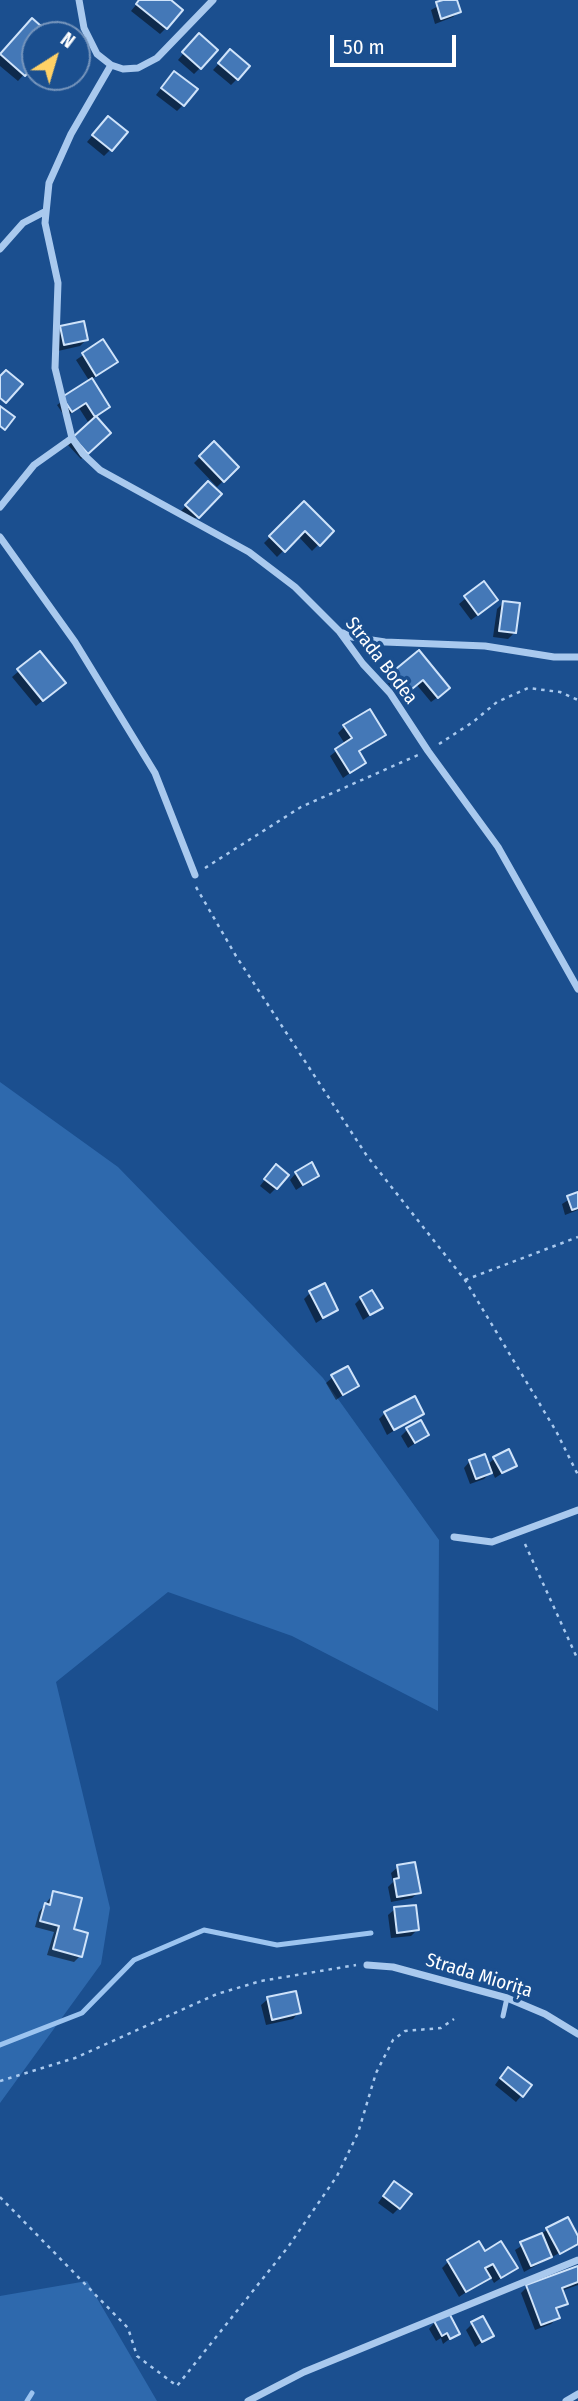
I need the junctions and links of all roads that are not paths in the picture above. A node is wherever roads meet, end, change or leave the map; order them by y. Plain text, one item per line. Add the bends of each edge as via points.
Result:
1 (79, 0) edge
2 (213, 0) edge
3 (111, 65) junction
4 (46, 211) junction
5 (0, 249) edge
6 (72, 438) junction
7 (0, 507) edge
8 (0, 537) edge
9 (339, 631) junction
10 (578, 657) edge
11 (195, 875) road end
12 (578, 989) edge
13 (578, 1510) edge
14 (454, 1537) dead end
15 (367, 1965) road end
16 (508, 1998) junction
17 (503, 2016) dead end
18 (578, 2034) edge
19 (578, 2260) edge
20 (578, 2394) edge
21 (248, 2401) edge
22 (566, 2401) edge

1 - 3 street via 84,28 97,54
2 - 3 street via 158,58 138,68
3 - 4 street via 60,156 49,183
4 - 5 street via 23,223
4 - 6 street via 58,284 55,368
6 - 7 street via 34,465
6 - 9 street, Strada Bodea via 100,470 249,552 295,587
8 - 11 street via 75,642 155,773
9 - 10 street via 385,642 485,646
9 - 12 street, Strada Bodea via 390,693 498,848
13 - 14 street via 492,1542
15 - 16 street, Strada Miorița via 393,1967
16 - 17 lane
16 - 18 street, Strada Miorița
19 - 21 street via 304,2372
20 - 22 street

